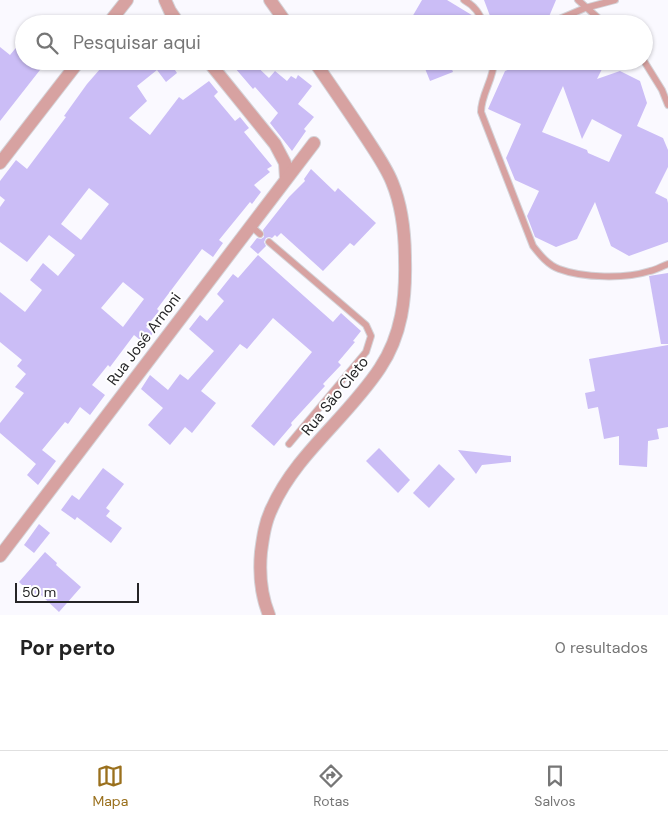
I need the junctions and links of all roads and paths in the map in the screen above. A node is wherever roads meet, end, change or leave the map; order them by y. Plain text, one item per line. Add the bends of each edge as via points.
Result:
1 (127, 0) edge
2 (165, 0) edge
3 (270, 0) edge
4 (464, 0) edge
5 (578, 0) edge
6 (615, 0) edge
7 (586, 8) junction
8 (115, 15) edge
9 (173, 15) edge
10 (281, 15) edge
11 (481, 15) edge
12 (569, 15) edge
13 (594, 15) edge
14 (73, 70) edge
15 (215, 70) edge
16 (320, 70) edge
17 (493, 70) edge
18 (650, 70) edge
19 (668, 106) edge
20 (314, 143) dead end
21 (0, 163) edge
22 (286, 179) junction
23 (250, 225) junction
24 (260, 234) dead end
25 (269, 242) dead end
26 (668, 264) edge
27 (289, 444) dead end
28 (0, 556) edge
29 (269, 615) edge

1 - 8 street
2 - 9 street
3 - 10 street
4 - 11 lane
5 - 7 lane
6 - 7 lane
7 - 12 lane
7 - 13 lane
14 - 21 street
15 - 22 street via 275,144 285,163
16 - 29 street, Rua São Cleto via 392,182 405,238 405,298 401,322 380,368 297,468 271,509 260,560 261,586
17 - 26 lane via 481,112 533,246 542,258 558,269 585,275 628,276
18 - 19 lane
20 - 22 street, Rua José Arnoni
22 - 23 street, Rua José Arnoni
23 - 24 lane
23 - 28 street, Rua José Arnoni
25 - 27 lane via 366,325 372,336 366,352

